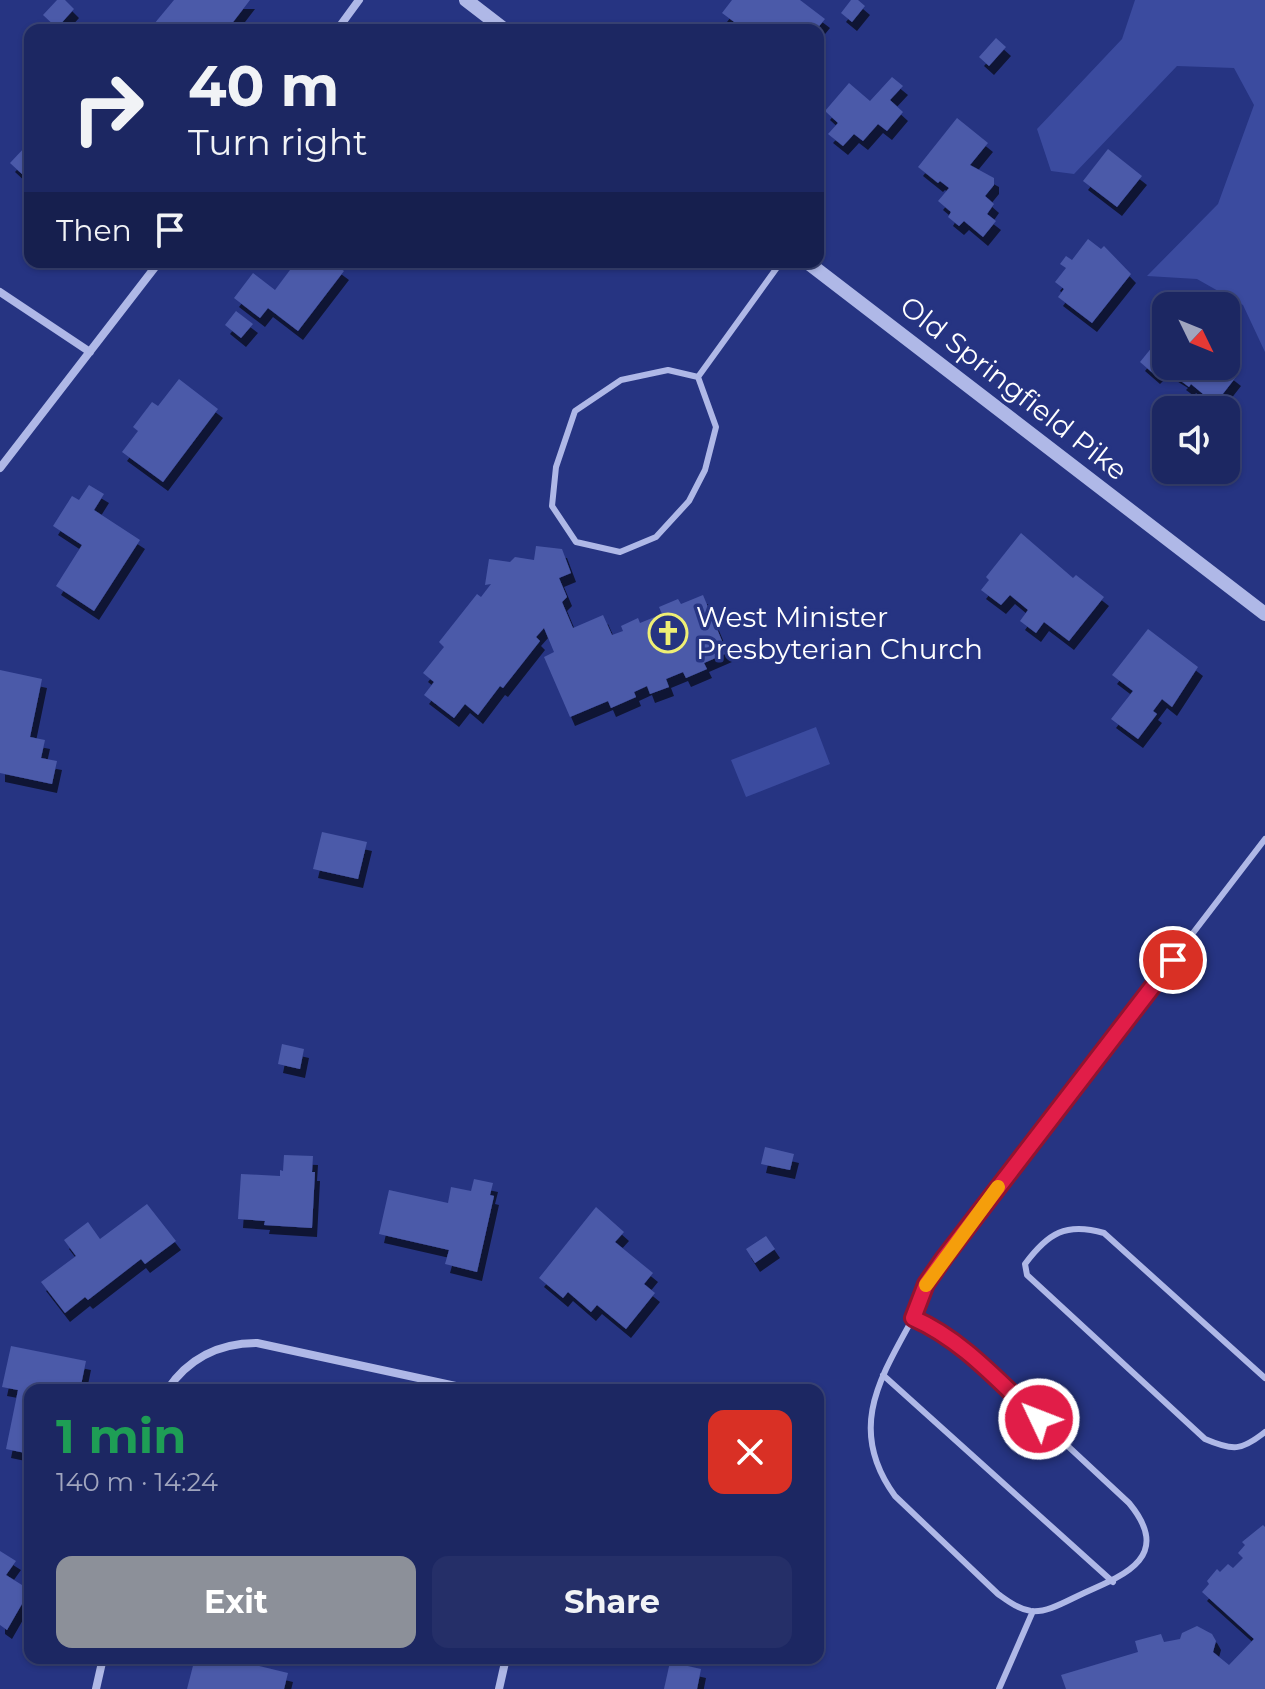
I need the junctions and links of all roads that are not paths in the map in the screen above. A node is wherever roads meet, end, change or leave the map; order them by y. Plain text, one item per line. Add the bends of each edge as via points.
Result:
1 (359, 0) edge
2 (466, 0) edge
3 (341, 24) edge
4 (497, 24) edge
5 (154, 268) edge
6 (777, 268) edge
7 (815, 268) edge
8 (0, 292) edge
9 (90, 352) junction
10 (698, 377) junction
11 (0, 468) edge
12 (1265, 614) edge
13 (1265, 839) edge
14 (913, 1318) junction
15 (883, 1375) junction
16 (1265, 1378) edge
17 (171, 1384) edge
18 (446, 1384) edge
19 (1265, 1432) edge
20 (1113, 1582) junction
21 (1033, 1611) junction
22 (102, 1664) edge
23 (505, 1664) edge
24 (96, 1689) edge
25 (499, 1689) edge
26 (999, 1689) edge

1 - 3 street
2 - 4 street
5 - 9 street
6 - 10 lane
7 - 12 street, Old Springfield Pike
8 - 9 street
9 - 11 street
10 - 10 lane via 716,427 705,470 689,501 656,537 620,552 576,542 552,506 556,467 575,411 621,380 668,370
13 - 14 lane via 944,1258 926,1284
14 - 15 lane
14 - 20 lane via 972,1355 1140,1516 1146,1544 1130,1572
15 - 20 lane
15 - 21 lane via 870,1433 872,1456 883,1480 998,1594
16 - 19 lane via 1104,1233 1086,1228 1058,1231 1025,1264 1027,1275 1205,1439 1227,1448 1247,1446
17 - 18 street via 192,1362 221,1348 257,1343
20 - 21 lane
21 - 26 lane
22 - 24 street
23 - 25 street

